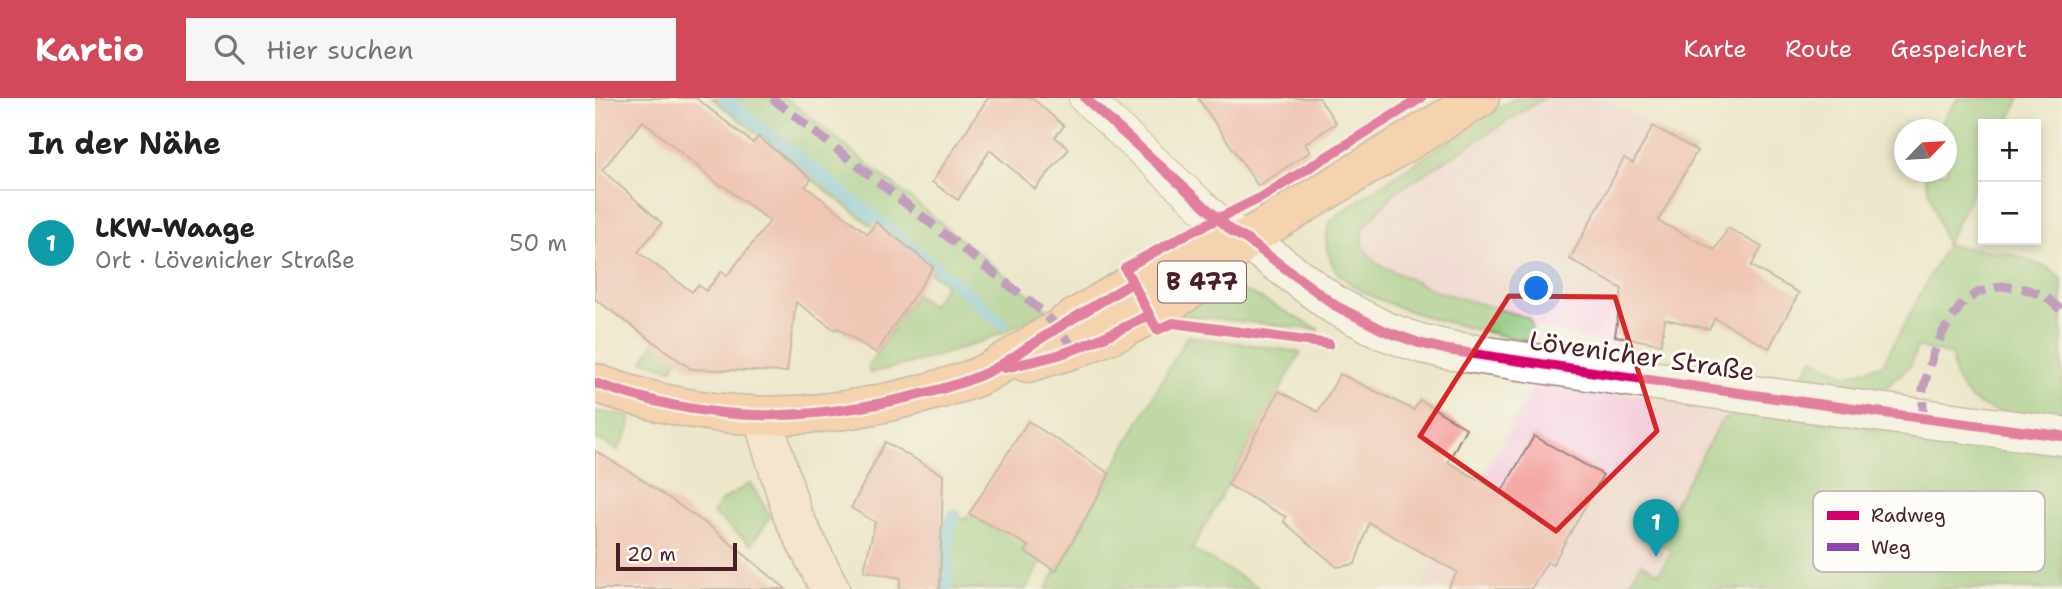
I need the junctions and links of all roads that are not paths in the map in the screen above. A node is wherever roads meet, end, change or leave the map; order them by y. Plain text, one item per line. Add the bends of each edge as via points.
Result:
1 (1085, 98) edge
2 (1480, 98) edge
3 (1246, 239) junction
4 (595, 383) edge
5 (762, 416) junction
6 (2062, 436) edge
7 (830, 589) edge

1 - 3 street via 1217,220
2 - 3 main road, B 477
3 - 5 main road, B 477 via 1192,251 1097,303 991,371 877,404
3 - 6 street, Lövenicher Straße via 1336,306 1419,343 1679,385
4 - 5 main road, B 477 via 676,407
5 - 7 main road via 793,516

